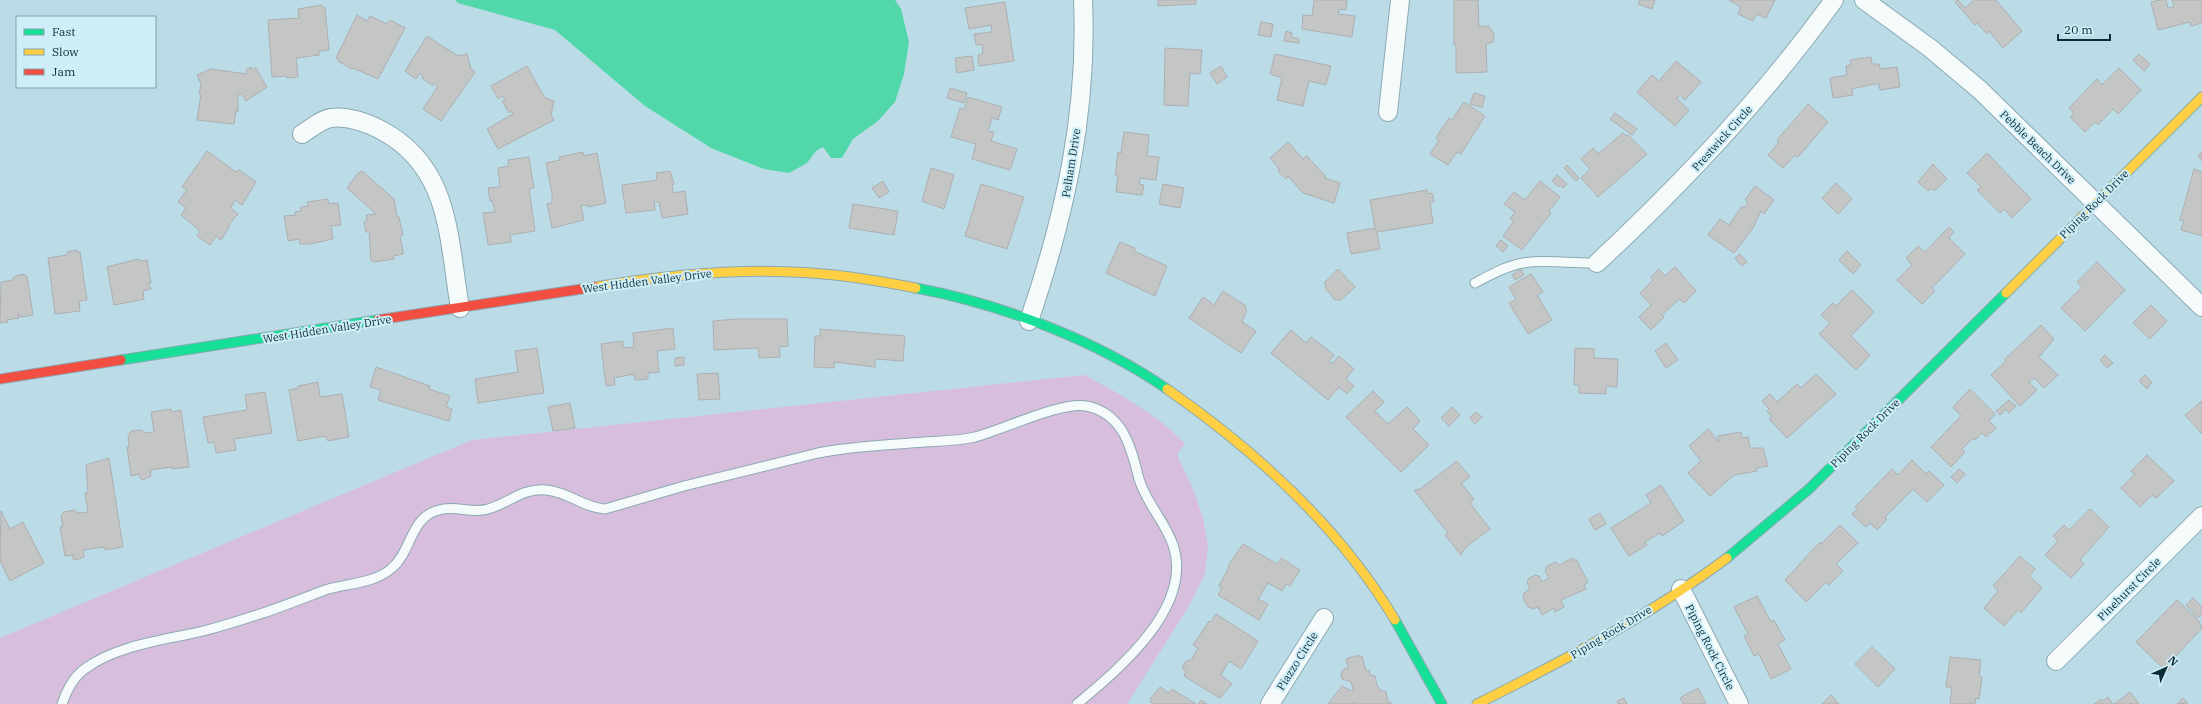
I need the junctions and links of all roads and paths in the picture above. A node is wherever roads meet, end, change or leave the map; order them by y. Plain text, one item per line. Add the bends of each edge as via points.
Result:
1 (1083, 0) edge
2 (1400, 0) edge
3 (1834, 0) edge
4 (1864, 0) edge
5 (2202, 96) edge
6 (1388, 112) dead end
7 (302, 134) dead end
8 (2096, 203) junction
9 (1597, 263) joint
10 (1474, 283) dead end
11 (2202, 307) edge
12 (460, 308) junction
13 (1030, 321) junction
14 (0, 379) edge
15 (2202, 516) edge
16 (1681, 589) junction
17 (1324, 618) dead end
18 (2056, 662) dead end
19 (62, 704) edge
20 (1077, 704) edge
21 (1270, 704) edge
22 (1442, 704) edge
23 (1477, 704) edge
24 (1739, 704) edge

1 - 13 street, Pelham Drive via 1082,82 1076,138 1050,261
2 - 6 street
3 - 9 street, Prestwick Circle via 1765,89 1711,152 1658,207
4 - 8 street, Pebble Beach Drive via 1930,48 1980,90
5 - 8 street, Piping Rock Drive
7 - 12 street via 330,118 353,120 387,134 409,150 424,166 436,186 444,208
8 - 11 street, Pebble Beach Drive
8 - 16 street, Piping Rock Drive via 1809,489 1754,537
9 - 10 lane via 1522,263
12 - 13 street, West Hidden Valley Drive via 644,279 701,272 757,270 876,280 968,300
12 - 14 street, West Hidden Valley Drive
13 - 22 street, West Hidden Valley Drive via 1110,356 1207,417 1253,455 1300,500 1339,543 1375,589 1404,634
15 - 18 street, Pinehurst Circle
16 - 23 street, Piping Rock Drive via 1585,650
16 - 24 street, Piping Rock Circle
17 - 21 street, Piazzo Circle
19 - 20 lane via 70,684 78,675 109,656 142,645 226,625 326,590 386,574 401,559 421,520 431,512 454,508 488,510 518,494 545,490 568,495 596,508 605,509 684,486 840,448 965,439 1046,412 1084,405 1108,414 1119,424 1131,446 1145,496 1164,525 1173,545 1176,566 1170,598 1150,633

